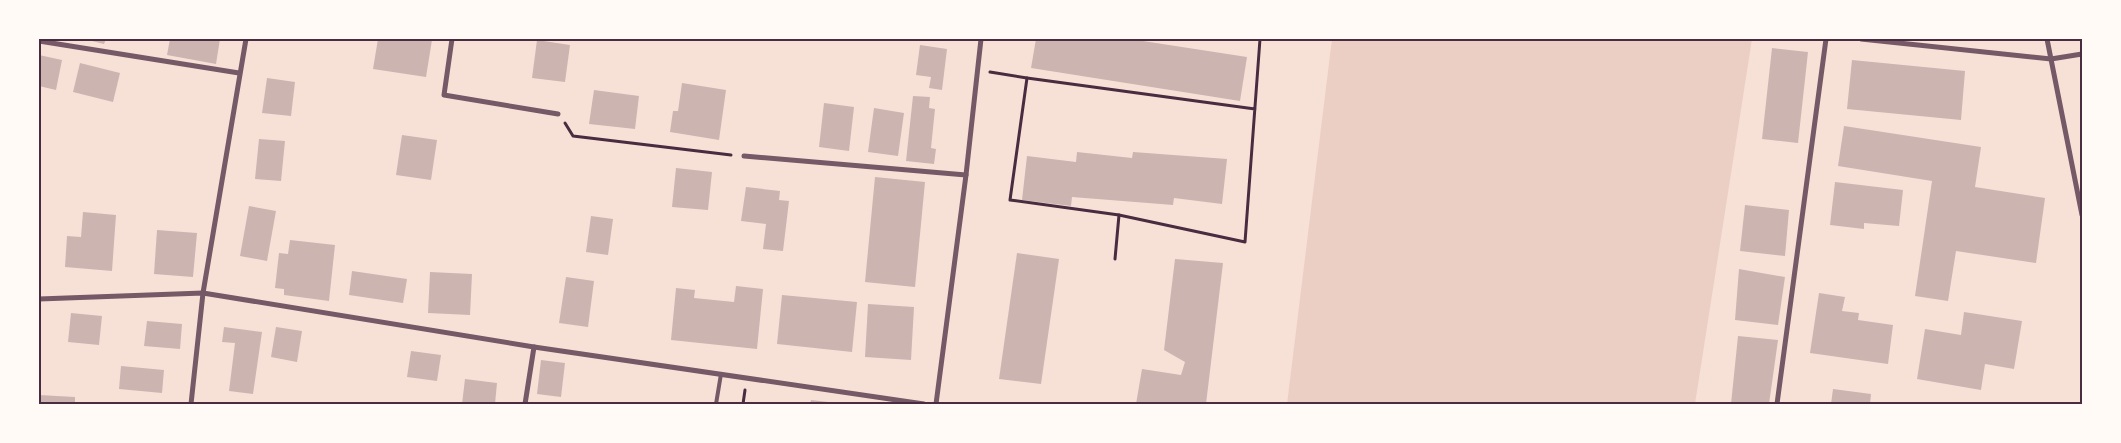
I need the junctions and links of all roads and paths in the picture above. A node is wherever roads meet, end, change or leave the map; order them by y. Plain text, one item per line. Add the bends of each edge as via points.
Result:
1 (246, 39) edge
2 (452, 39) edge
3 (981, 39) edge
4 (1260, 39) edge
5 (1826, 39) edge
6 (1862, 39) edge
7 (2047, 39) edge
8 (39, 41) edge
9 (2082, 54) edge
10 (2051, 59) junction
11 (978, 70) junction
12 (239, 73) junction
13 (1027, 78) junction
14 (1255, 109) junction
15 (558, 114) joint
16 (744, 156) joint
17 (966, 175) junction
18 (1119, 215) junction
19 (2082, 215) edge
20 (1114, 259) dead end
21 (203, 293) junction
22 (39, 299) edge
23 (534, 347) junction
24 (720, 374) junction
25 (191, 404) edge
26 (526, 404) edge
27 (716, 404) edge
28 (924, 404) edge
29 (936, 404) edge
30 (1777, 404) edge

1 - 12 street
2 - 15 street via 444,95
3 - 11 street
4 - 14 path
5 - 30 street
6 - 10 street
7 - 10 street
8 - 12 street
9 - 10 street
10 - 19 street
11 - 13 path
11 - 17 street
12 - 21 street
13 - 14 path
13 - 18 path via 1010,200
14 - 18 path via 1245,242
15 - 16 path via 573,136
16 - 17 street
17 - 29 street
18 - 20 path
21 - 22 street
21 - 23 street
21 - 25 street
23 - 24 street
23 - 26 street
24 - 27 lane
24 - 28 street

